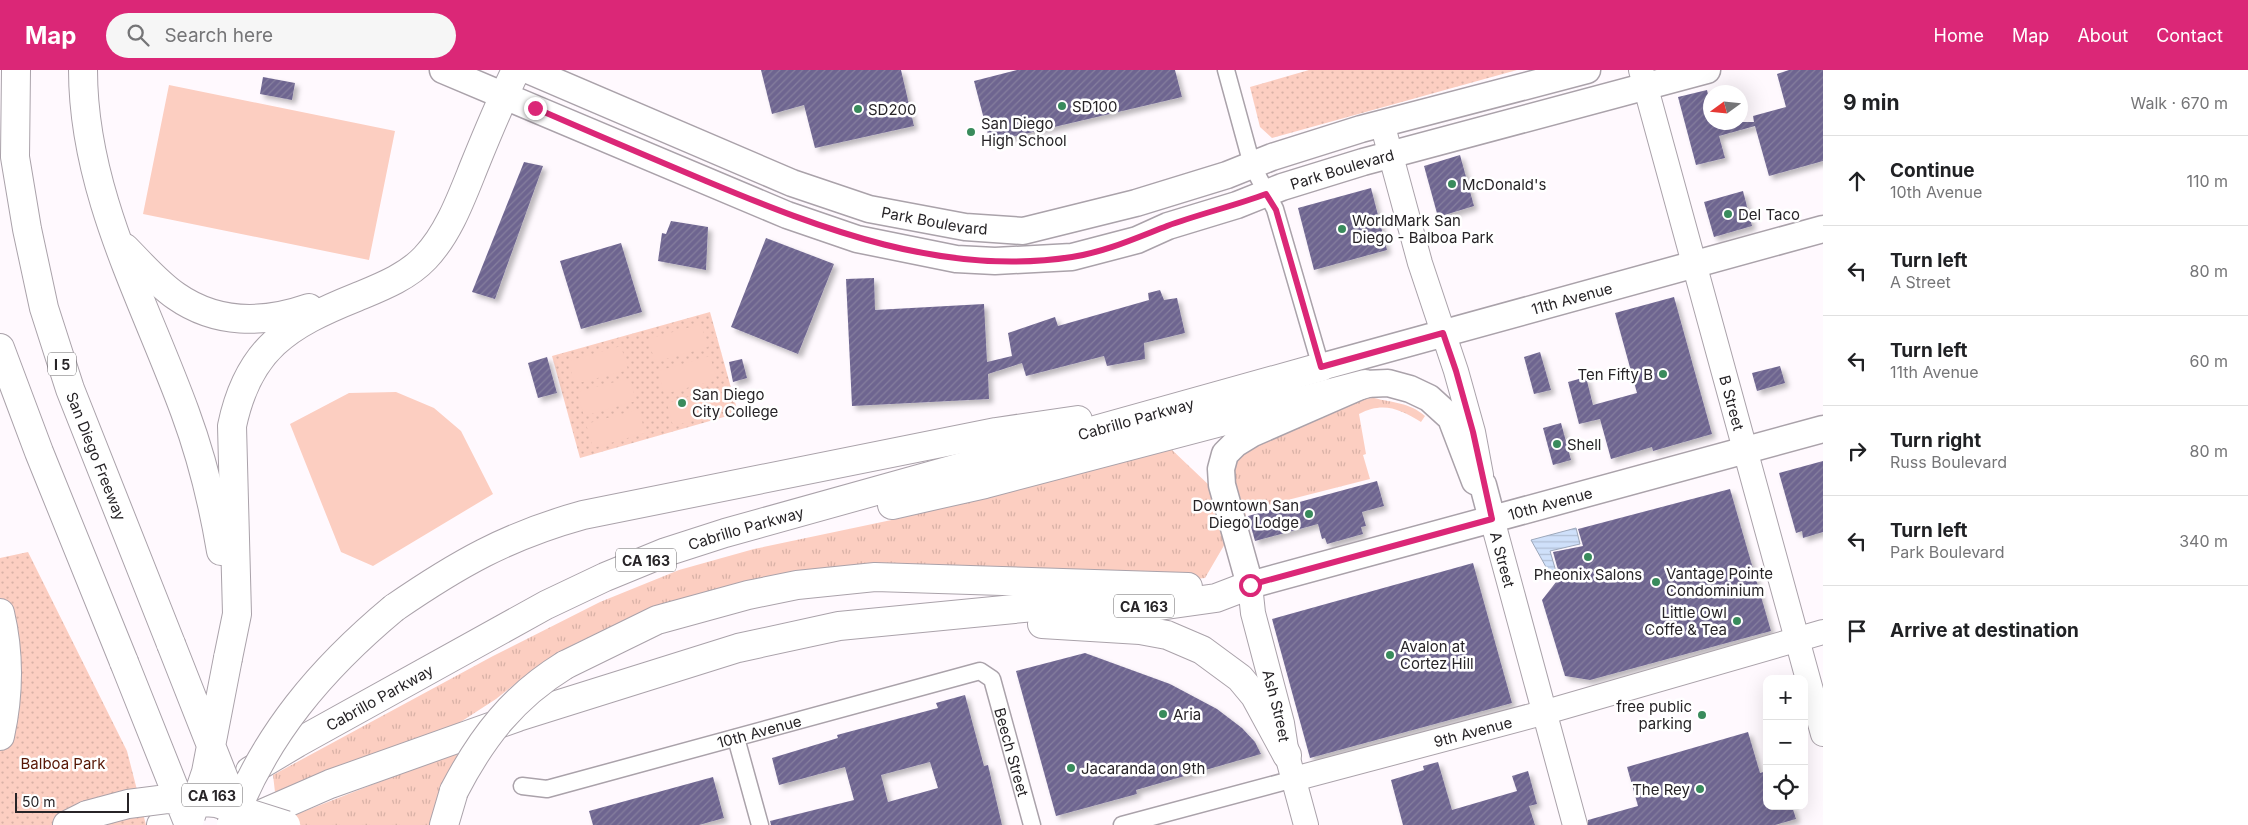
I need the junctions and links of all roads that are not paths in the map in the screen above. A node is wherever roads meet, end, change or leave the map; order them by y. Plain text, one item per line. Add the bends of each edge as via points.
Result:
1 (16, 70) edge
2 (83, 70) edge
3 (443, 70) edge
4 (516, 70) edge
5 (528, 70) edge
6 (1226, 70) edge
7 (1587, 70) edge
8 (1707, 70) edge
9 (1644, 78) edge
10 (504, 94) junction
11 (1382, 123) junction
12 (1390, 154) junction
13 (1252, 165) junction
14 (1266, 194) junction
15 (1823, 229) edge
16 (117, 241) junction
17 (1694, 264) junction
18 (354, 298) junction
19 (1443, 333) junction
20 (0, 348) edge
21 (1321, 367) junction
22 (1365, 384) junction
23 (1198, 402) junction
24 (1823, 429) edge
25 (1745, 450) junction
26 (1483, 485) junction
27 (1492, 519) junction
28 (725, 533) junction
29 (1250, 585) junction
30 (0, 613) edge
31 (926, 618) junction
32 (1823, 632) edge
33 (1797, 639) junction
34 (229, 651) junction
35 (992, 679) joint
36 (1546, 712) junction
37 (1823, 734) edge
38 (0, 736) edge
39 (736, 738) junction
40 (1290, 767) junction
41 (522, 786) dead end
42 (230, 794) junction
43 (77, 820) edge
44 (161, 825) edge
45 (188, 825) edge
46 (231, 825) edge
47 (236, 825) edge
48 (242, 825) edge
49 (256, 825) edge
50 (286, 825) edge
51 (444, 825) edge
52 (760, 825) edge
53 (1032, 825) edge
54 (1122, 825) edge
55 (1306, 825) edge
56 (1576, 825) edge

1 - 42 highway, San Diego Freeway / I 5, bridge via 15,157 44,308 70,389
2 - 16 highway via 86,129 95,172
3 - 10 main road, Park Boulevard
4 - 10 highway
5 - 13 main road, Park Boulevard via 792,183 870,209 965,227 1023,231 1136,204
6 - 13 street
7 - 11 main road, Park Boulevard
8 - 9 main road, Park Boulevard
9 - 12 main road, Park Boulevard
9 - 17 main road, B Street
10 - 14 main road, Park Boulevard via 787,215 857,239 956,259 995,261 1072,257 1137,240 1168,226
10 - 18 highway via 460,200 436,245 407,274
11 - 12 main road, A Street
11 - 13 main road, Park Boulevard
12 - 14 main road, Park Boulevard
12 - 19 main road, A Street
13 - 14 street
14 - 21 street via 1276,210
15 - 17 main road, 11th Avenue
16 - 18 highway via 174,295 212,314 238,319 269,318
16 - 34 highway via 182,404 207,480 228,598
17 - 19 main road, 11th Avenue
17 - 25 main road, B Street
18 - 34 highway via 302,322 278,338 250,372 237,402 232,426 232,460 237,614
19 - 21 main road, 11th Avenue / CA 163
19 - 26 main road, A Street via 1473,432
20 - 45 highway, bridge
21 - 23 highway, Cabrillo Parkway / CA 163
22 - 26 main road via 1388,383 1410,389 1442,408 1451,418 1475,481
22 - 28 highway via 985,484 844,516
22 - 29 main road via 1253,434 1225,454 1221,469 1222,485
23 - 28 highway, Cabrillo Parkway / CA 163
23 - 46 highway, bridge via 996,432 582,515 547,525 486,550 444,573 356,640 299,702 279,730 244,790
24 - 25 main road, 10th Avenue
25 - 27 main road, 10th Avenue
25 - 33 main road, B Street
26 - 27 main road, A Street
27 - 29 main road, 10th Avenue
27 - 36 main road, A Street
28 - 44 highway, Cabrillo Parkway / CA 163 via 657,556 546,605 298,743
29 - 31 highway, CA 163 via 1216,598 1160,606 1034,607
29 - 40 main road, Ash Street via 1253,613 1282,723
29 - 51 highway, bridge via 1158,587 875,577 748,595 657,620 565,665 529,690 502,717 475,753 454,790
30 - 38 highway via 8,676
31 - 40 highway via 1140,630 1167,635 1202,650 1240,678 1255,696
31 - 47 highway, CA 163 via 839,626 738,648 545,708 330,784
32 - 33 main road, 9th Avenue
33 - 36 main road, 9th Avenue
33 - 37 main road, B Street
34 - 45 highway, bridge via 206,772
35 - 39 street, 10th Avenue via 980,670
35 - 53 street, Beech Street
36 - 40 main road, 9th Avenue
36 - 56 main road, A Street
39 - 41 street, 10th Avenue via 547,789
39 - 52 street
40 - 54 street, 9th Avenue
40 - 55 main road, Ash Street
42 - 48 highway, San Diego Freeway / I 5, bridge
42 - 49 highway, bridge
43 - 50 highway, bridge via 128,804 167,799 216,803

